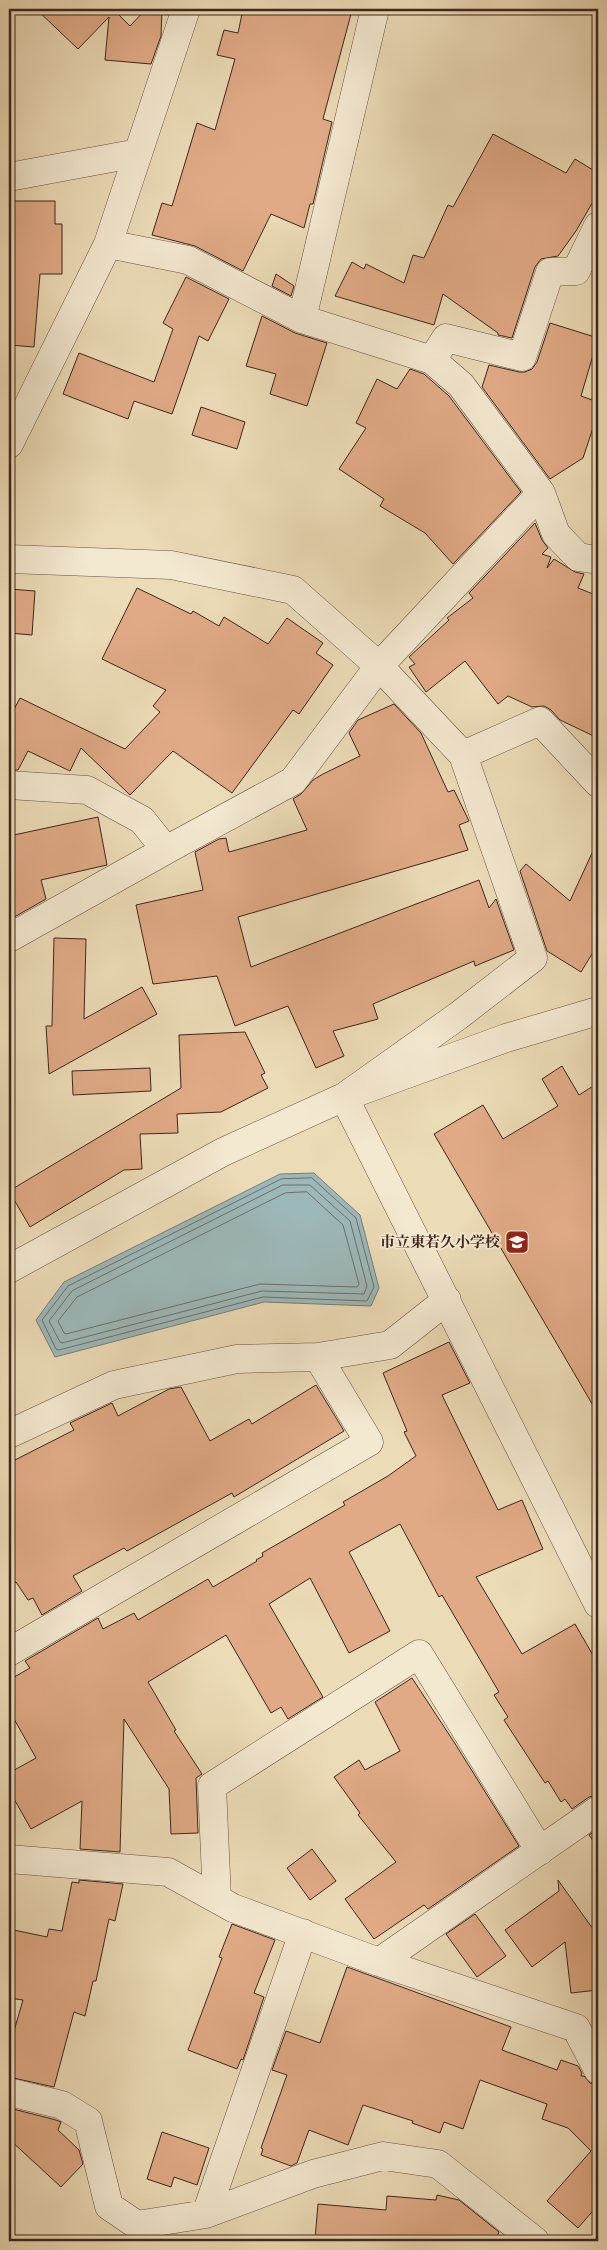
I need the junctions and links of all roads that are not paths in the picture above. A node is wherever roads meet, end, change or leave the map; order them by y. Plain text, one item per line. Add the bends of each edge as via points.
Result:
1 (186, 9) edge
2 (375, 9) edge
3 (138, 153) junction
4 (9, 177) edge
5 (598, 226) edge
6 (108, 244) junction
7 (302, 319) junction
8 (432, 360) junction
9 (9, 444) edge
10 (541, 493) junction
11 (9, 559) edge
12 (598, 560) edge
13 (379, 666) junction
14 (463, 755) junction
15 (598, 783) edge
16 (9, 785) edge
17 (166, 850) junction
18 (9, 938) edge
19 (598, 1011) edge
20 (344, 1098) junction
21 (9, 1269) edge
22 (447, 1300) junction
23 (318, 1357) junction
24 (9, 1434) edge
25 (598, 1604) edge
26 (9, 1652) edge
27 (598, 1810) edge
28 (540, 1851) junction
29 (9, 1859) edge
30 (217, 1899) junction
31 (303, 1933) junction
32 (379, 1962) junction
33 (587, 2027) edge
34 (598, 2070) edge
35 (9, 2092) edge
36 (206, 2214) junction
37 (535, 2241) edge

1 - 3 street
2 - 7 street
3 - 4 street
3 - 6 street
5 - 8 street via 576,271 550,272 522,357 446,338
6 - 7 street via 188,260
6 - 9 street
7 - 8 street
8 - 10 street via 461,385
10 - 12 street via 556,534 578,557
10 - 13 street
11 - 13 street via 170,565 293,590
13 - 14 street
13 - 17 street via 292,781
14 - 15 street via 540,721
14 - 20 street via 533,958
16 - 17 street via 87,790 142,820
17 - 18 street
19 - 20 street via 506,1038
20 - 21 street via 224,1152
20 - 22 street
22 - 23 street via 390,1345
22 - 25 street
23 - 24 street via 237,1359 114,1385
23 - 26 street via 369,1442
27 - 28 street
28 - 30 street via 420,1654 212,1786
28 - 32 street
29 - 30 street via 168,1872
30 - 31 street
31 - 32 street
31 - 36 street
32 - 33 street
33 - 34 street
35 - 36 street via 62,2105 88,2121 108,2206 136,2225
36 - 37 street via 312,2174 383,2156 438,2164

